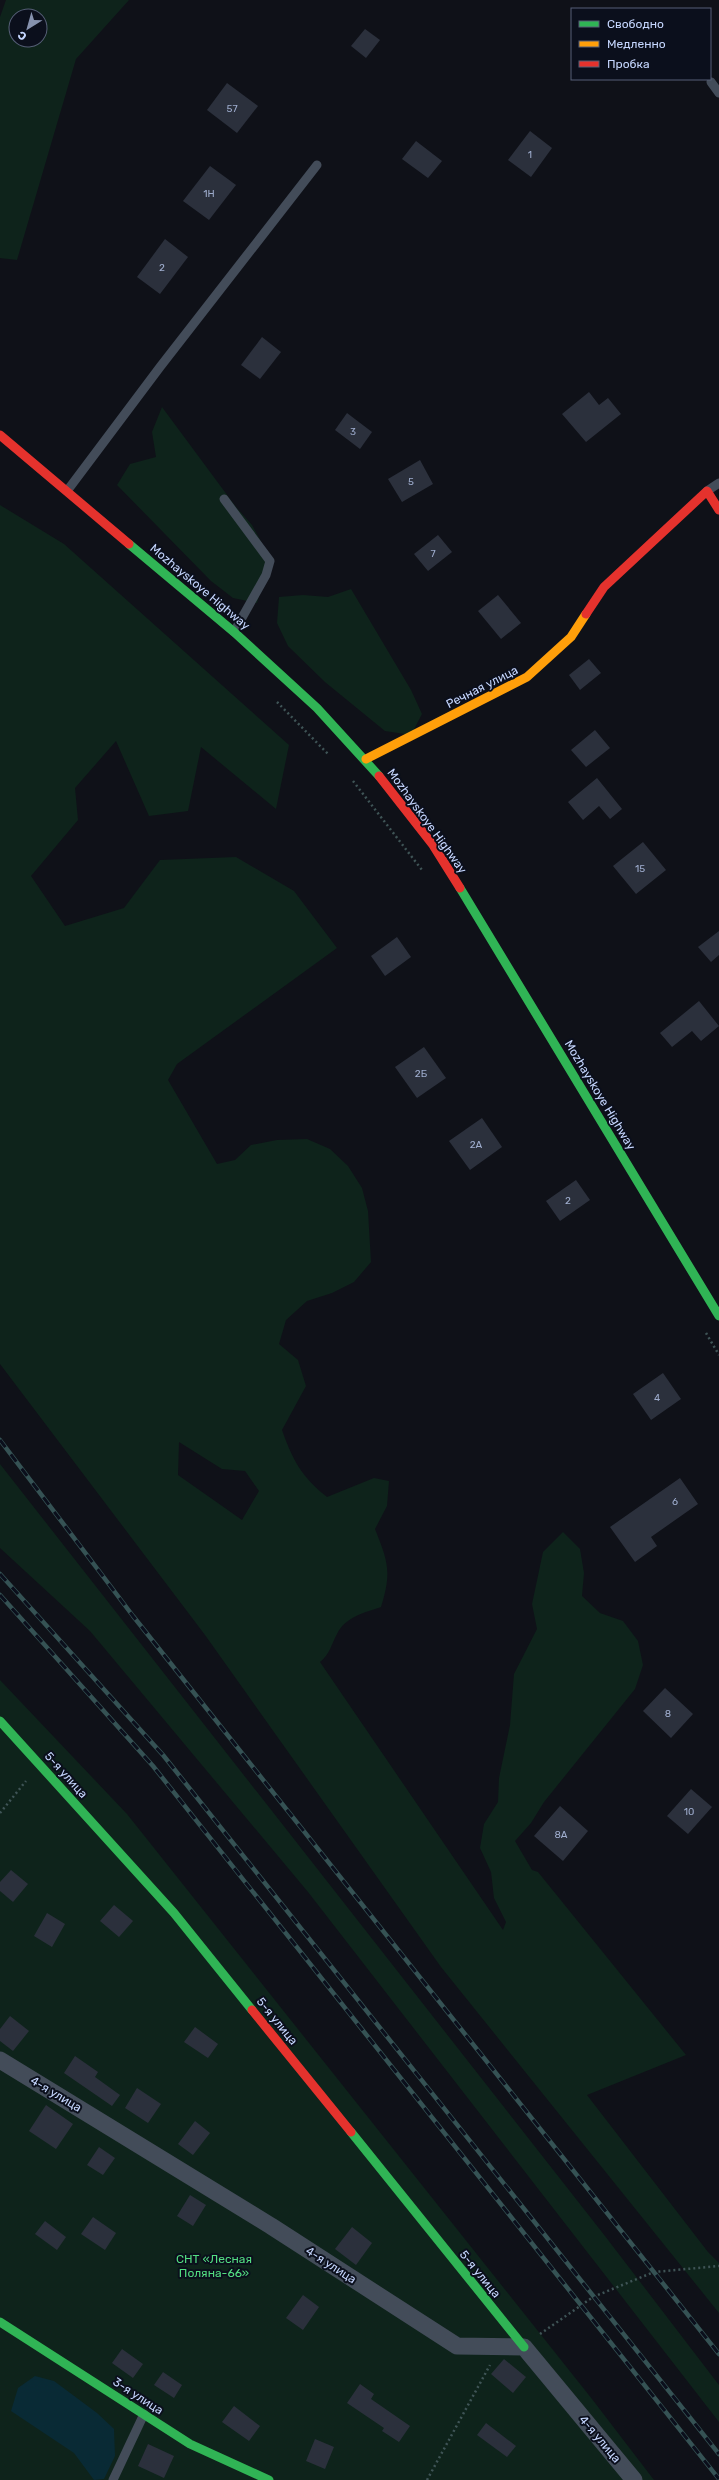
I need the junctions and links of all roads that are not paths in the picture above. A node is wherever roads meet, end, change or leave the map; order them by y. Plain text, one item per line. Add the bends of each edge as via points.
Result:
1 (710, 82) dead end
2 (719, 93) edge
3 (317, 166) dead end
4 (0, 435) edge
5 (719, 483) edge
6 (67, 491) junction
7 (708, 491) junction
8 (224, 499) dead end
9 (719, 510) edge
10 (234, 632) junction
11 (366, 759) junction
12 (719, 1316) edge
13 (0, 1721) edge
14 (0, 2060) edge
15 (0, 2322) edge
16 (524, 2347) junction
17 (144, 2414) junction
18 (113, 2480) edge
19 (269, 2480) edge
20 (634, 2480) edge

1 - 2 lane
3 - 6 lane
4 - 6 street, Mozhayskoye Highway
5 - 7 lane
6 - 10 street, Mozhayskoye Highway
7 - 9 street
7 - 11 street, Речная улица via 604,587 571,637 527,677
8 - 10 lane via 270,561 266,576
10 - 11 street, Mozhayskoye Highway via 317,708
11 - 12 street, Mozhayskoye Highway via 433,845
13 - 16 street, 5-я улица via 174,1913
14 - 16 street, 4-я улица via 264,2222 457,2346
15 - 17 street, 3-я улица
16 - 20 street, 4-я улица
17 - 18 lane
17 - 19 street, 3-я улица via 190,2444

